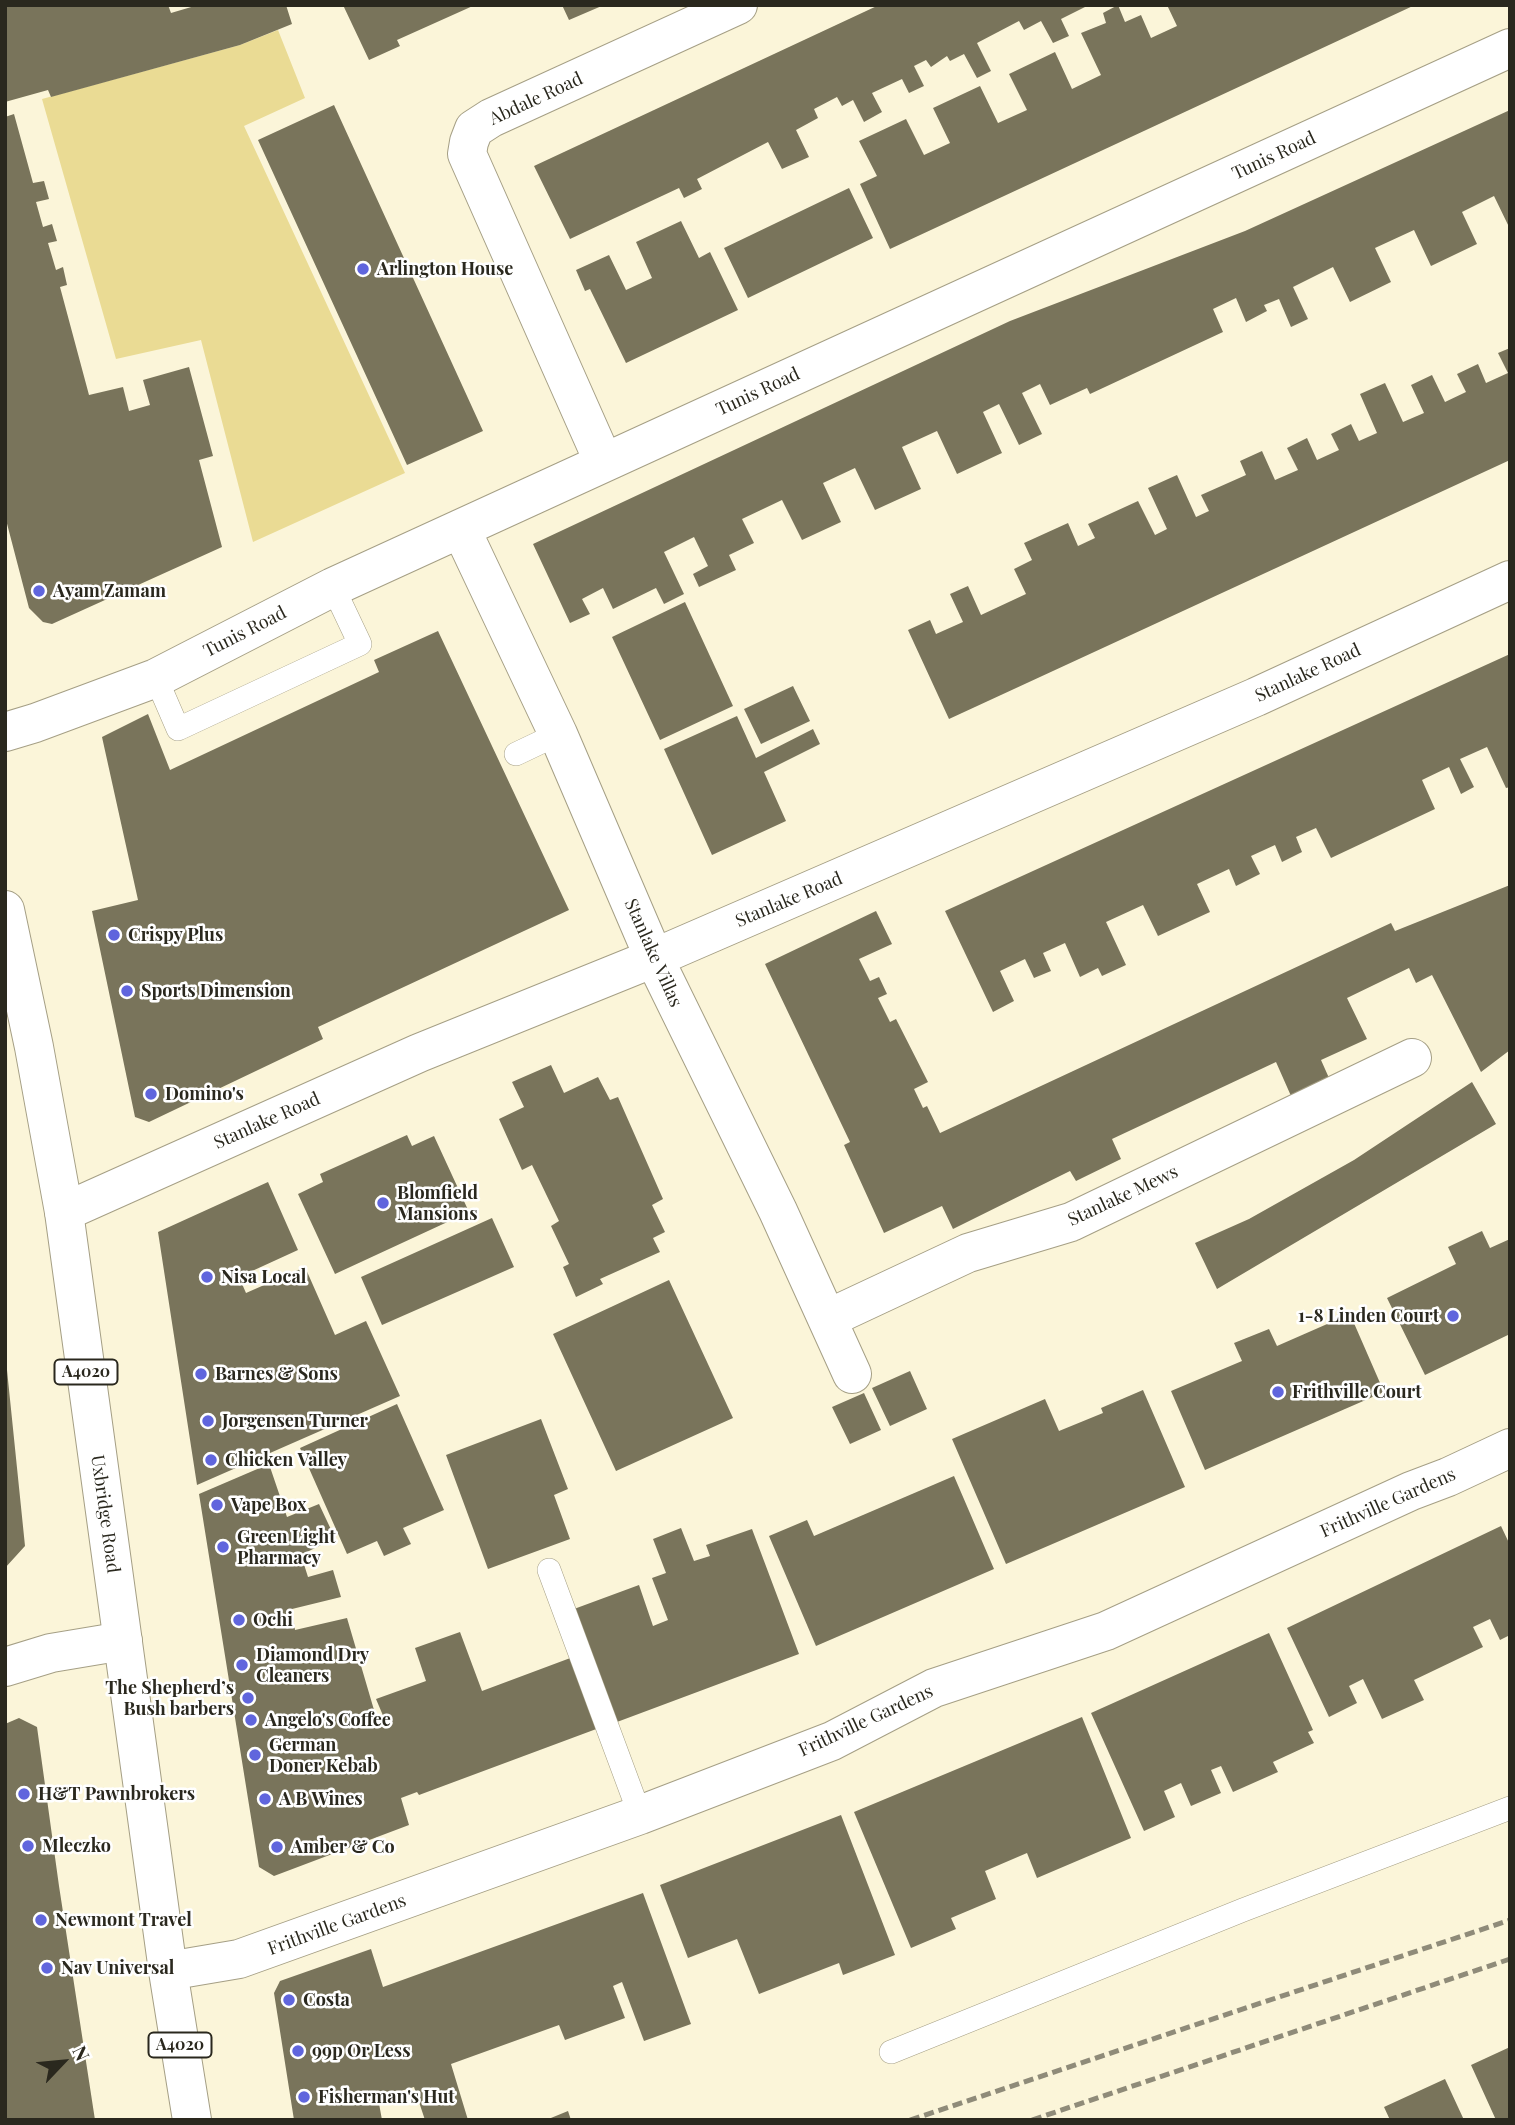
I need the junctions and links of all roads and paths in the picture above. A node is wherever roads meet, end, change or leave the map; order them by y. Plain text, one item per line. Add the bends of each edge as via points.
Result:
1 (738, 5) edge
2 (1510, 48) edge
3 (604, 463) junction
4 (461, 529) junction
5 (1510, 580) edge
6 (333, 587) junction
7 (156, 678) junction
8 (5, 732) edge
9 (558, 734) junction
10 (516, 754) dead end
11 (5, 910) edge
12 (654, 958) junction
13 (1412, 1058) dead end
14 (64, 1212) junction
15 (827, 1319) junction
16 (852, 1374) dead end
17 (1510, 1448) edge
18 (549, 1570) dead end
19 (123, 1642) junction
20 (5, 1667) edge
21 (1510, 1808) edge
22 (640, 1815) junction
23 (168, 1971) junction
24 (891, 2052) dead end
25 (192, 2120) edge

1 - 3 street, Abdale Road via 491,118 474,129 469,142 467,154
2 - 3 street, Tunis Road
3 - 4 street, Tunis Road
4 - 6 street, Tunis Road
4 - 9 street, Stanlake Villas
5 - 12 street, Stanlake Road via 1256,697
6 - 7 street, Tunis Road
6 - 7 lane via 360,644 178,729
7 - 8 street, Tunis Road
9 - 10 lane
9 - 12 street, Stanlake Villas
11 - 14 street, Uxbridge Road / A4020
12 - 14 street, Stanlake Road via 419,1053
12 - 15 street, Stanlake Villas
13 - 15 street, Stanlake Mews via 1071,1222 968,1253
14 - 19 street, Uxbridge Road / A4020
15 - 16 street, Stanlake Villas
17 - 22 street, Frithville Gardens via 1106,1631 934,1688 832,1741
18 - 22 lane
19 - 20 street via 51,1653
19 - 23 street, Uxbridge Road / A4020
21 - 24 lane
22 - 23 street, Frithville Gardens via 239,1959
23 - 25 street, Uxbridge Road / A4020

